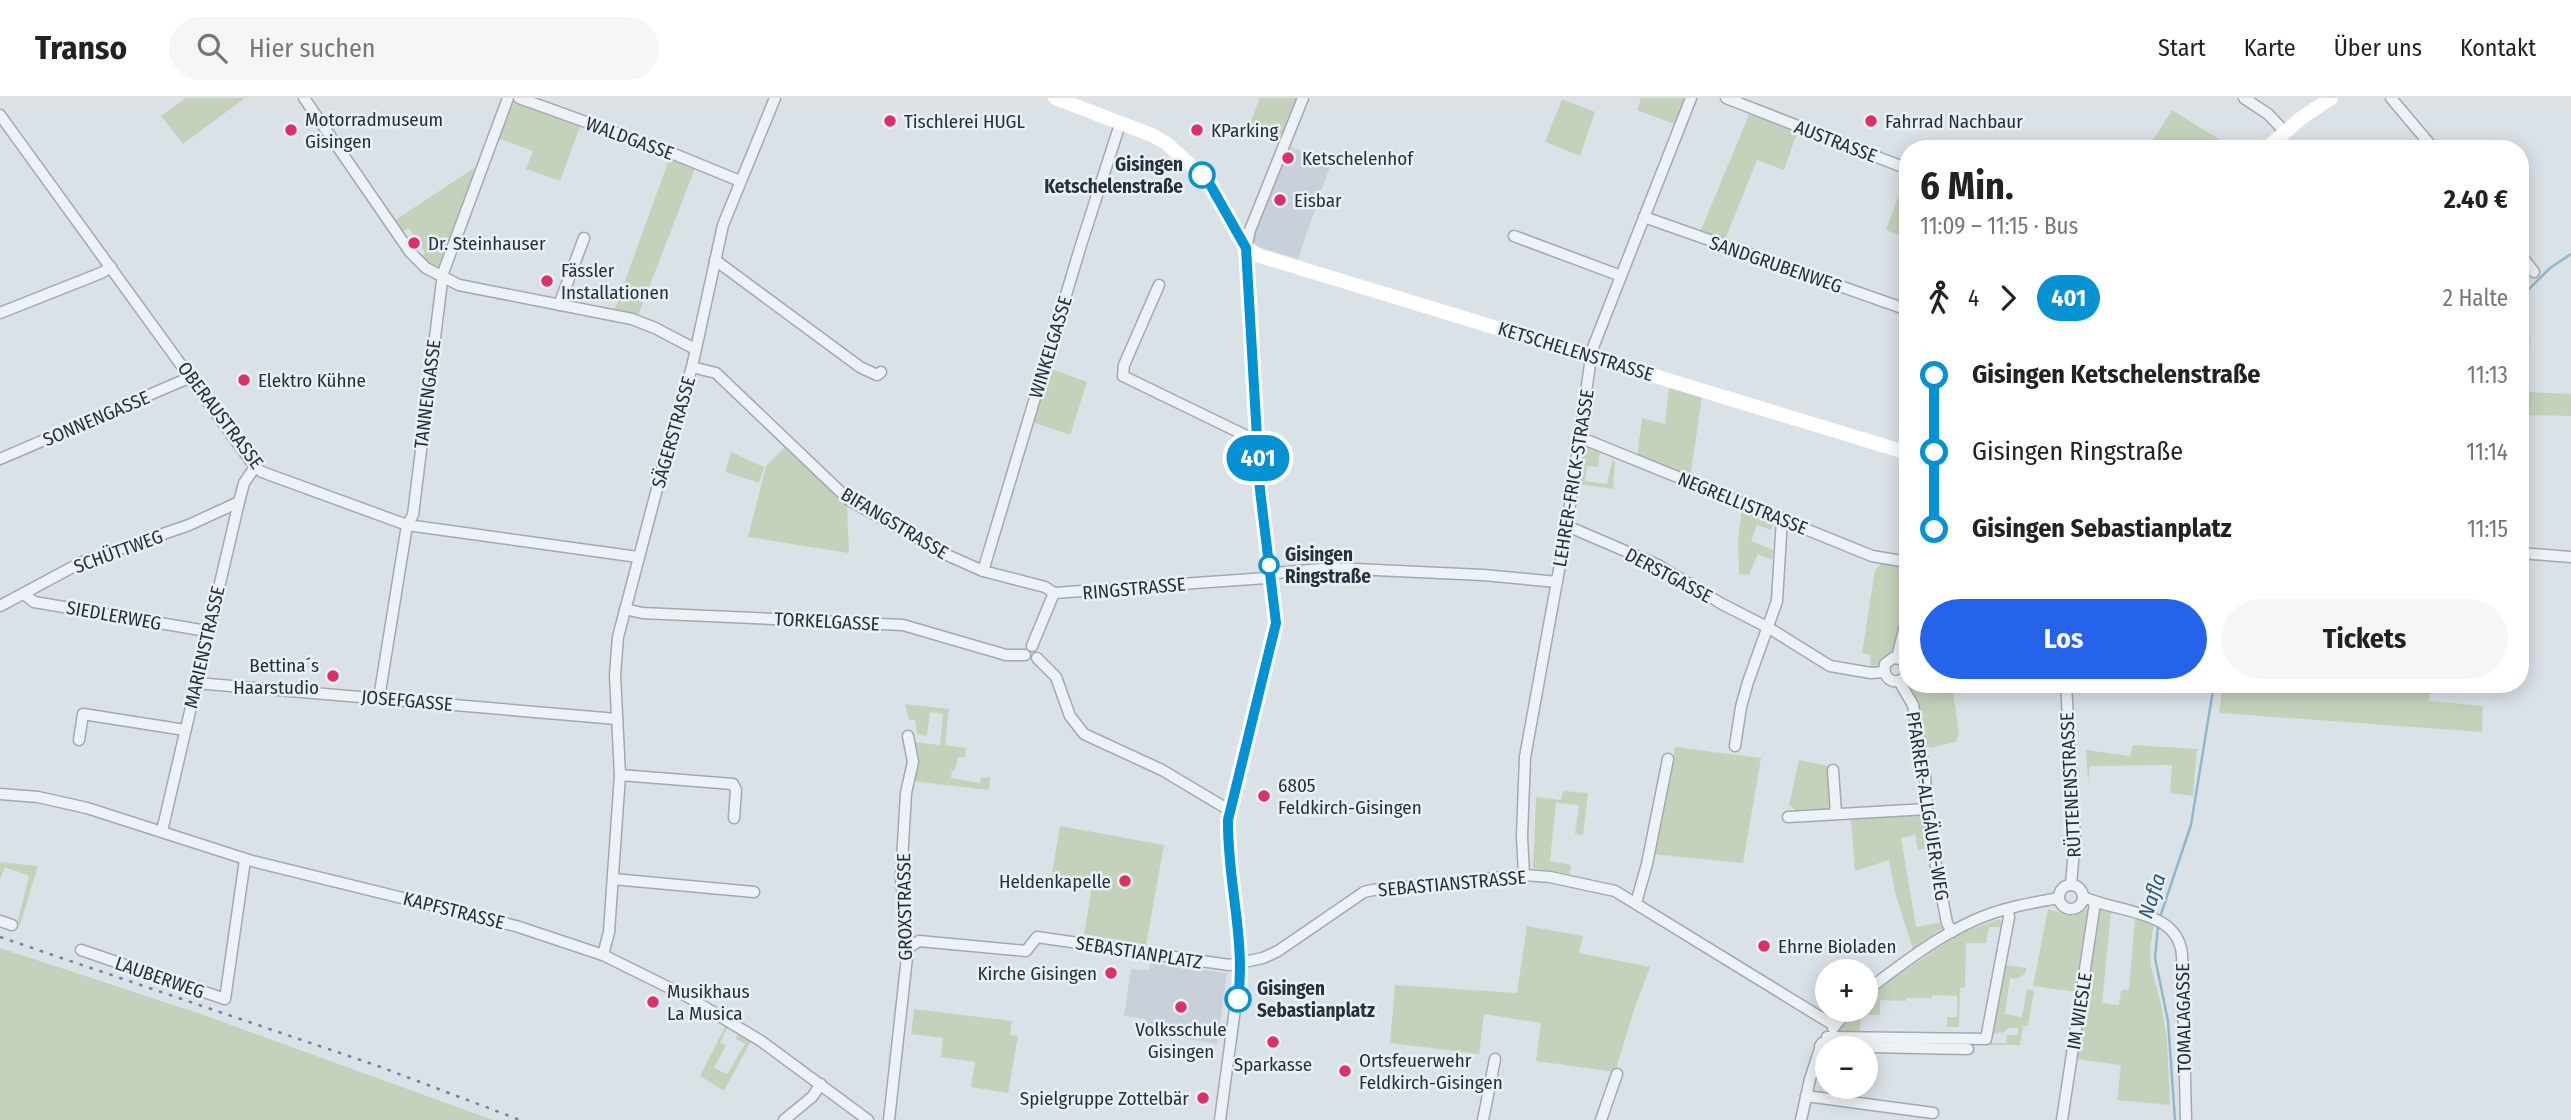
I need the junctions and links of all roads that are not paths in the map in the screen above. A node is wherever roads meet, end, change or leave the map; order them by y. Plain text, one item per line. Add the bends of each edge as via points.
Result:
1 (304, 98) edge
2 (508, 98) edge
3 (520, 98) edge
4 (775, 98) edge
5 (1055, 98) edge
6 (1303, 98) edge
7 (1691, 98) edge
8 (1726, 98) edge
9 (2244, 98) edge
10 (2331, 98) edge
11 (2390, 98) edge
12 (0, 115) edge
13 (1120, 124) junction
14 (2284, 132) junction
15 (2276, 140) edge
16 (2426, 140) edge
17 (1899, 165) edge
18 (740, 181) junction
19 (1644, 217) junction
20 (1514, 236) dead end
21 (584, 238) dead end
22 (1246, 248) junction
23 (715, 260) junction
24 (2529, 266) edge
25 (111, 267) junction
26 (2534, 272) dead end
27 (1621, 276) junction
28 (442, 278) junction
29 (1159, 285) dead end
30 (559, 305) junction
31 (1899, 307) edge
32 (0, 313) edge
33 (695, 349) junction
34 (1592, 355) junction
35 (692, 367) junction
36 (881, 372) dead end
37 (191, 377) junction
38 (1579, 437) junction
39 (1257, 442) junction
40 (1899, 450) edge
41 (0, 459) edge
42 (255, 467) junction
43 (239, 502) junction
44 (1782, 518) junction
45 (407, 525) junction
46 (1567, 526) junction
47 (2529, 554) edge
48 (638, 557) junction
49 (2571, 557) edge
50 (1899, 560) edge
51 (983, 571) junction
52 (1270, 576) junction
53 (1557, 582) junction
54 (1054, 593) junction
55 (24, 594) junction
56 (0, 607) edge
57 (625, 609) junction
58 (1769, 628) junction
59 (208, 631) junction
60 (1032, 646) junction
61 (1899, 650) edge
62 (1025, 655) junction
63 (1037, 658) junction
64 (1897, 658) joint
65 (1884, 672) junction
66 (1899, 681) edge
67 (196, 683) junction
68 (1906, 693) edge
69 (2067, 693) edge
70 (379, 698) junction
71 (617, 719) junction
72 (185, 730) junction
73 (908, 736) dead end
74 (79, 740) dead end
75 (1735, 746) dead end
76 (1668, 760) dead end
77 (1833, 770) dead end
78 (620, 775) junction
79 (0, 793) edge
80 (1927, 808) junction
81 (1229, 810) junction
82 (1836, 814) junction
83 (1788, 817) dead end
84 (734, 818) dead end
85 (162, 831) junction
86 (245, 860) junction
87 (1524, 875) junction
88 (613, 879) junction
89 (2071, 885) junction
90 (754, 892) dead end
91 (2084, 897) junction
92 (2059, 898) junction
93 (1636, 903) junction
94 (2095, 903) junction
95 (2008, 909) junction
96 (0, 921) edge
97 (12, 925) dead end
98 (1952, 932) junction
99 (908, 948) junction
100 (81, 950) dead end
101 (603, 955) junction
102 (1241, 964) junction
103 (1878, 983) edge
104 (1838, 1022) edge
105 (1835, 1026) junction
106 (1828, 1036) edge
107 (1878, 1038) edge
108 (1878, 1047) edge
109 (1968, 1049) dead end
110 (1495, 1059) dead end
111 (1815, 1065) edge
112 (1617, 1074) dead end
113 (821, 1084) junction
114 (1807, 1096) junction
115 (1933, 1113) dead end
116 (784, 1120) edge
117 (869, 1120) edge
118 (889, 1120) edge
119 (1220, 1120) edge
120 (1483, 1120) edge
121 (1601, 1120) edge
122 (1801, 1120) edge
123 (2062, 1120) edge
124 (2186, 1120) edge

1 - 28 street via 410,252
2 - 28 street, TANNENGASSE
3 - 18 street, WALDGASSE
4 - 18 street, SÄGERSTRASSE
5 - 13 main road
6 - 22 street
7 - 19 street, LEHRER-FRICK-STRASSE
8 - 17 street, AUSTRASSE
9 - 14 street
10 - 14 main road
11 - 16 street
12 - 25 street, OBERAUSTRASSE
13 - 22 main road via 1159,139 1199,171
13 - 51 street, WINKELGASSE
14 - 15 main road
18 - 23 street, SÄGERSTRASSE
19 - 27 street, LEHRER-FRICK-STRASSE
19 - 31 street, SANDGRUBENWEG
20 - 27 street
21 - 30 street
22 - 34 main road, KETSCHELENSTRASSE via 1259,256
22 - 39 street
23 - 33 street, SÄGERSTRASSE
23 - 36 street via 860,367 871,374
24 - 26 street
25 - 32 street
25 - 37 street, OBERAUSTRASSE
27 - 34 street, LEHRER-FRICK-STRASSE
28 - 30 street
28 - 45 street, TANNENGASSE via 413,515
29 - 39 street via 1123,376
30 - 33 street via 632,319
33 - 35 street, SÄGERSTRASSE
34 - 38 street, LEHRER-FRICK-STRASSE
34 - 40 main road, KETSCHELENSTRASSE
35 - 48 street, SÄGERSTRASSE
35 - 51 street, BIFANGSTRASSE via 716,373 849,500
37 - 41 street, SONNENGASSE
37 - 42 street, OBERAUSTRASSE
38 - 44 street, NEGRELLISTRASSE
38 - 46 street, LEHRER-FRICK-STRASSE
39 - 52 street
42 - 43 street, MARIENSTRASSE
42 - 45 street, OBERAUSTRASSE
43 - 55 street, SCHÜTTWEG via 189,525 82,562
43 - 59 street, MARIENSTRASSE
44 - 50 street, NEGRELLISTRASSE via 1872,556
44 - 58 street via 1777,601
45 - 48 street, OBERAUSTRASSE
45 - 70 street, TANNENGASSE
46 - 53 street, LEHRER-FRICK-STRASSE
46 - 58 street, DERSTGASSE via 1658,565
47 - 49 street
48 - 57 street, SÄGERSTRASSE
51 - 54 street, BIFANGSTRASSE
52 - 53 street, RINGSTRASSE via 1333,568
52 - 54 street, RINGSTRASSE
52 - 81 street via 1274,636
53 - 87 street, LEHRER-FRICK-STRASSE via 1525,757
54 - 60 street, RINGSTRASSE
55 - 56 street, SCHÜTTWEG
55 - 59 street, SIEDLERWEG via 34,601
57 - 62 street, TORKELGASSE via 910,625 1006,654
57 - 71 street, SÄGERSTRASSE via 617,650
58 - 65 street, DERSTGASSE via 1830,666
58 - 75 street via 1748,682
59 - 67 street, MARIENSTRASSE
60 - 62 street, RINGSTRASSE
60 - 63 street via 1038,650
61 - 64 street
62 - 63 street via 1029,660
63 - 81 street via 1056,677 1070,716 1089,738 1162,770
64 - 65 street via 1887,661
65 - 66 street via 1891,681
67 - 70 street, JOSEFGASSE
67 - 72 street, MARIENSTRASSE
68 - 80 street, PFARRER-ALLGÄUER-WEG via 1913,705
69 - 89 street, RÜTTENENSTRASSE via 2075,838
70 - 71 street, JOSEFGASSE
71 - 78 street, SÄGERSTRASSE
72 - 74 street via 83,714
72 - 85 street, MARIENSTRASSE
73 - 99 street, GROXSTRASSE via 913,762 906,793 901,878
76 - 93 street
77 - 82 street
78 - 84 street via 733,784
78 - 88 street, SÄGERSTRASSE
79 - 85 street, KAPFSTRASSE via 76,805
80 - 82 street
80 - 98 street, PFARRER-ALLGÄUER-WEG via 1941,899
81 - 102 street via 1228,843
82 - 83 street
85 - 86 street, KAPFSTRASSE
86 - 100 street, LAUBERWEG via 225,999
86 - 101 street, KAPFSTRASSE via 516,926
87 - 93 street, SEBASTIANSTRASSE via 1602,887
87 - 102 street, SEBASTIANSTRASSE via 1364,892 1278,951
88 - 90 street
88 - 101 street, SÄGERSTRASSE
89 - 91 street
89 - 92 street via 2061,890
91 - 92 street via 2072,910 2064,908
91 - 94 street, TOMALAGASSE
92 - 95 street
93 - 105 street, SEBASTIANSTRASSE
94 - 123 street, IM WIESLE
94 - 124 street, TOMALAGASSE via 2148,917 2175,933 2181,950
95 - 98 street
95 - 107 street via 1986,1039
96 - 97 street
98 - 103 street
99 - 102 street, SEBASTIANPLATZ via 919,942 1026,951 1037,937 1209,964
99 - 118 street, GROXSTRASSE
101 - 113 street, KAPFSTRASSE via 688,997
102 - 119 street
104 - 105 street
105 - 106 street
108 - 109 street
110 - 120 street
111 - 114 street
112 - 121 street
113 - 116 street
113 - 117 street, KAPFSTRASSE
114 - 115 street
114 - 122 street

